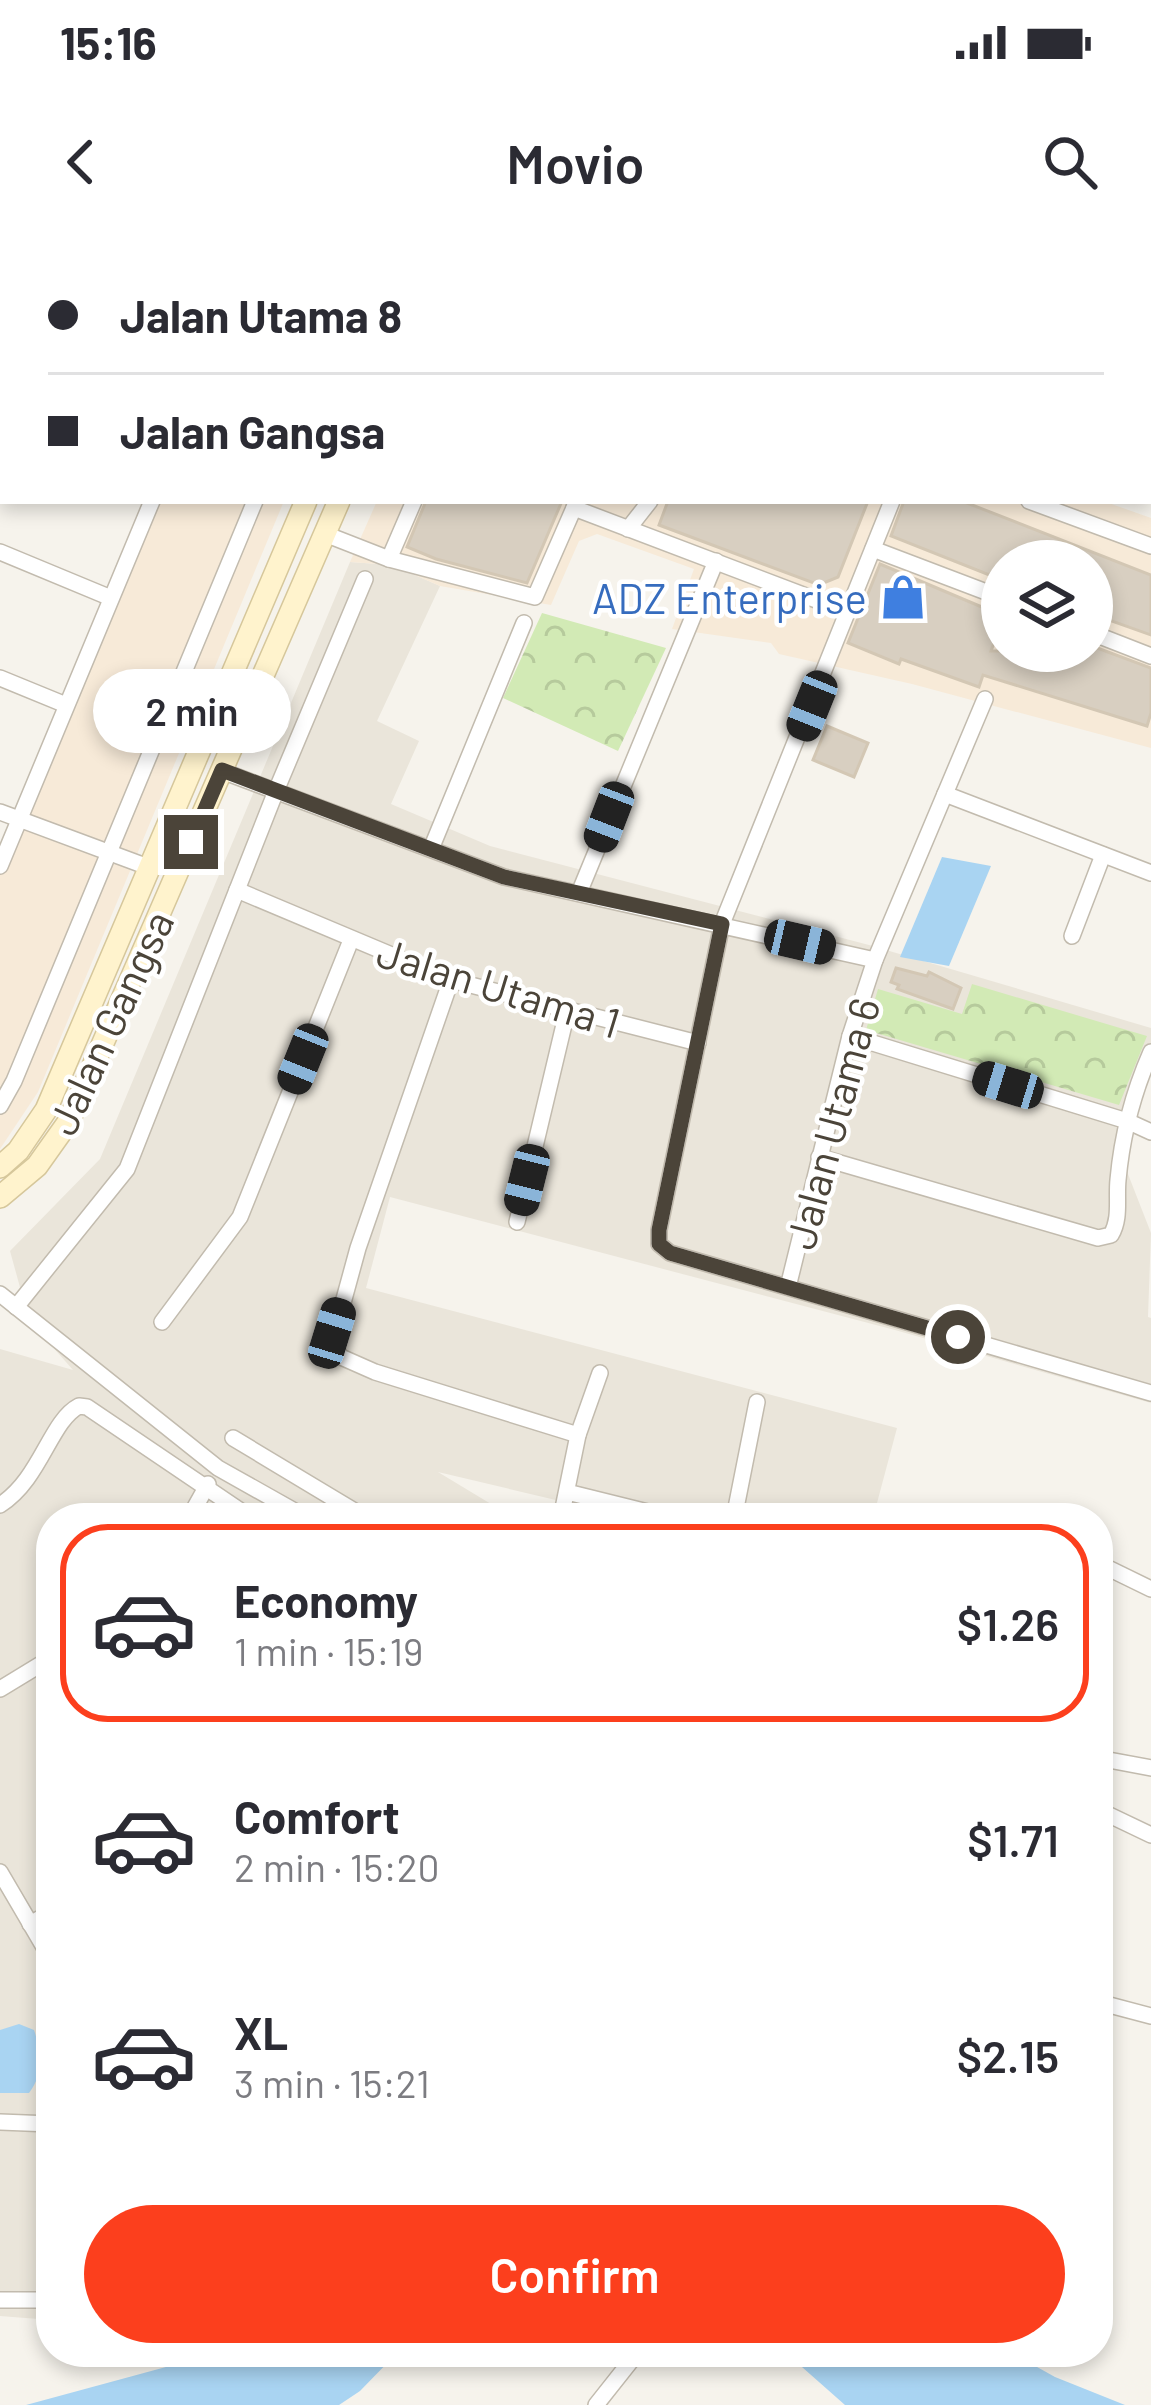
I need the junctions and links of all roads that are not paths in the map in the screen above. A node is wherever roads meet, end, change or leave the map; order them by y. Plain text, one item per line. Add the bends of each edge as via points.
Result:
1 (151, 504) edge
2 (254, 504) edge
3 (305, 504) edge
4 (338, 504) edge
5 (413, 504) edge
6 (575, 504) edge
7 (648, 504) edge
8 (891, 504) edge
9 (1036, 504) edge
10 (628, 529) junction
11 (325, 534) junction
12 (1151, 546) edge
13 (873, 549) junction
14 (0, 552) edge
15 (389, 560) junction
16 (716, 561) junction
17 (365, 579) dead end
18 (981, 590) edge
19 (111, 598) junction
20 (848, 612) junction
21 (524, 623) dead end
22 (1113, 641) edge
23 (1151, 656) edge
24 (0, 677) edge
25 (985, 699) dead end
26 (66, 705) junction
27 (222, 770) junction
28 (276, 791) junction
29 (945, 794) junction
30 (0, 812) edge
31 (18, 819) junction
32 (431, 849) junction
33 (110, 850) junction
34 (1103, 855) junction
35 (0, 866) edge
36 (148, 867) junction
37 (1151, 873) edge
38 (237, 890) junction
39 (579, 893) junction
40 (722, 924) junction
41 (1072, 936) dead end
42 (351, 940) junction
43 (875, 959) junction
44 (451, 980) junction
45 (567, 1012) junction
46 (850, 1036) junction
47 (698, 1043) junction
48 (1151, 1052) edge
49 (0, 1106) edge
50 (1127, 1121) junction
51 (1151, 1132) edge
52 (819, 1157) junction
53 (0, 1167) edge
54 (0, 1197) edge
55 (517, 1222) dead end
56 (788, 1288) junction
57 (0, 1294) edge
58 (16, 1307) junction
59 (162, 1322) dead end
60 (600, 1372) dead end
61 (1151, 1393) edge
62 (757, 1402) dead end
63 (578, 1435) junction
64 (233, 1438) dead end
65 (218, 1468) junction
66 (205, 1490) junction
67 (567, 1492) junction
68 (198, 1503) edge
69 (226, 1503) edge
70 (280, 1503) edge
71 (341, 1503) edge
72 (564, 1503) edge
73 (611, 1503) edge
74 (737, 1503) edge
75 (0, 1505) edge
76 (1113, 1570) edge
77 (1151, 1589) edge
78 (36, 1667) edge
79 (0, 1689) edge
80 (1113, 1761) edge
81 (1151, 1768) edge
82 (1113, 1817) edge
83 (1151, 1835) edge
84 (0, 1872) edge
85 (36, 1921) edge
86 (30, 1924) junction
87 (36, 1934) edge
88 (1113, 2006) edge
89 (1151, 2016) edge
90 (0, 2122) edge
91 (36, 2123) edge
92 (0, 2300) edge
93 (36, 2300) edge
94 (626, 2367) edge
95 (596, 2405) edge

1 - 19 street
2 - 33 street
3 - 36 main road, Jalan Gangsa
4 - 11 main road, Jalan Gangsa
5 - 15 street
6 - 10 street
6 - 15 street via 535,597
7 - 10 street
8 - 13 street
9 - 12 street
10 - 16 street
11 - 15 street
11 - 27 main road, Jalan Gangsa
13 - 18 street
13 - 20 street
14 - 19 street
16 - 20 street
16 - 39 street
17 - 28 street
19 - 26 street
20 - 40 street
21 - 32 street
22 - 23 street
24 - 26 street
25 - 29 street, Jalan Utama 6
26 - 31 street
27 - 28 street
27 - 54 main road, Jalan Gangsa via 68,1120 38,1166
28 - 32 street
28 - 38 street
29 - 34 street
29 - 43 street, Jalan Utama 6
30 - 31 street
31 - 33 street
31 - 35 street
32 - 39 street via 504,877
33 - 36 street
33 - 49 street
34 - 37 street
34 - 41 street
36 - 53 main road, Jalan Gangsa via 46,1110
38 - 42 street, Jalan Utama 1
38 - 58 street via 128,1169
39 - 40 street
40 - 43 street
40 - 47 street
42 - 44 street, Jalan Utama 1
42 - 59 street via 240,1217
43 - 46 street, Jalan Utama 6
44 - 45 street, Jalan Utama 1
44 - 63 street via 332,1343 341,1357 375,1372
45 - 47 street, Jalan Utama 1
45 - 55 street
46 - 50 street
46 - 52 street, Jalan Utama 6
47 - 56 street via 659,1244
48 - 50 street
50 - 51 street
50 - 52 street via 1117,1225 1098,1238
52 - 56 street, Jalan Utama 6
56 - 61 street
57 - 58 street
58 - 65 street
60 - 63 street
62 - 74 street
63 - 67 street
64 - 71 street
65 - 66 street
65 - 70 street
66 - 68 street
66 - 69 street
66 - 75 street via 80,1406 66,1414 25,1485
67 - 72 street
67 - 73 street
76 - 77 street
78 - 79 street
80 - 81 street
82 - 83 street
84 - 86 street
85 - 86 street
86 - 87 street
88 - 89 street
90 - 91 street
92 - 93 street
94 - 95 street

